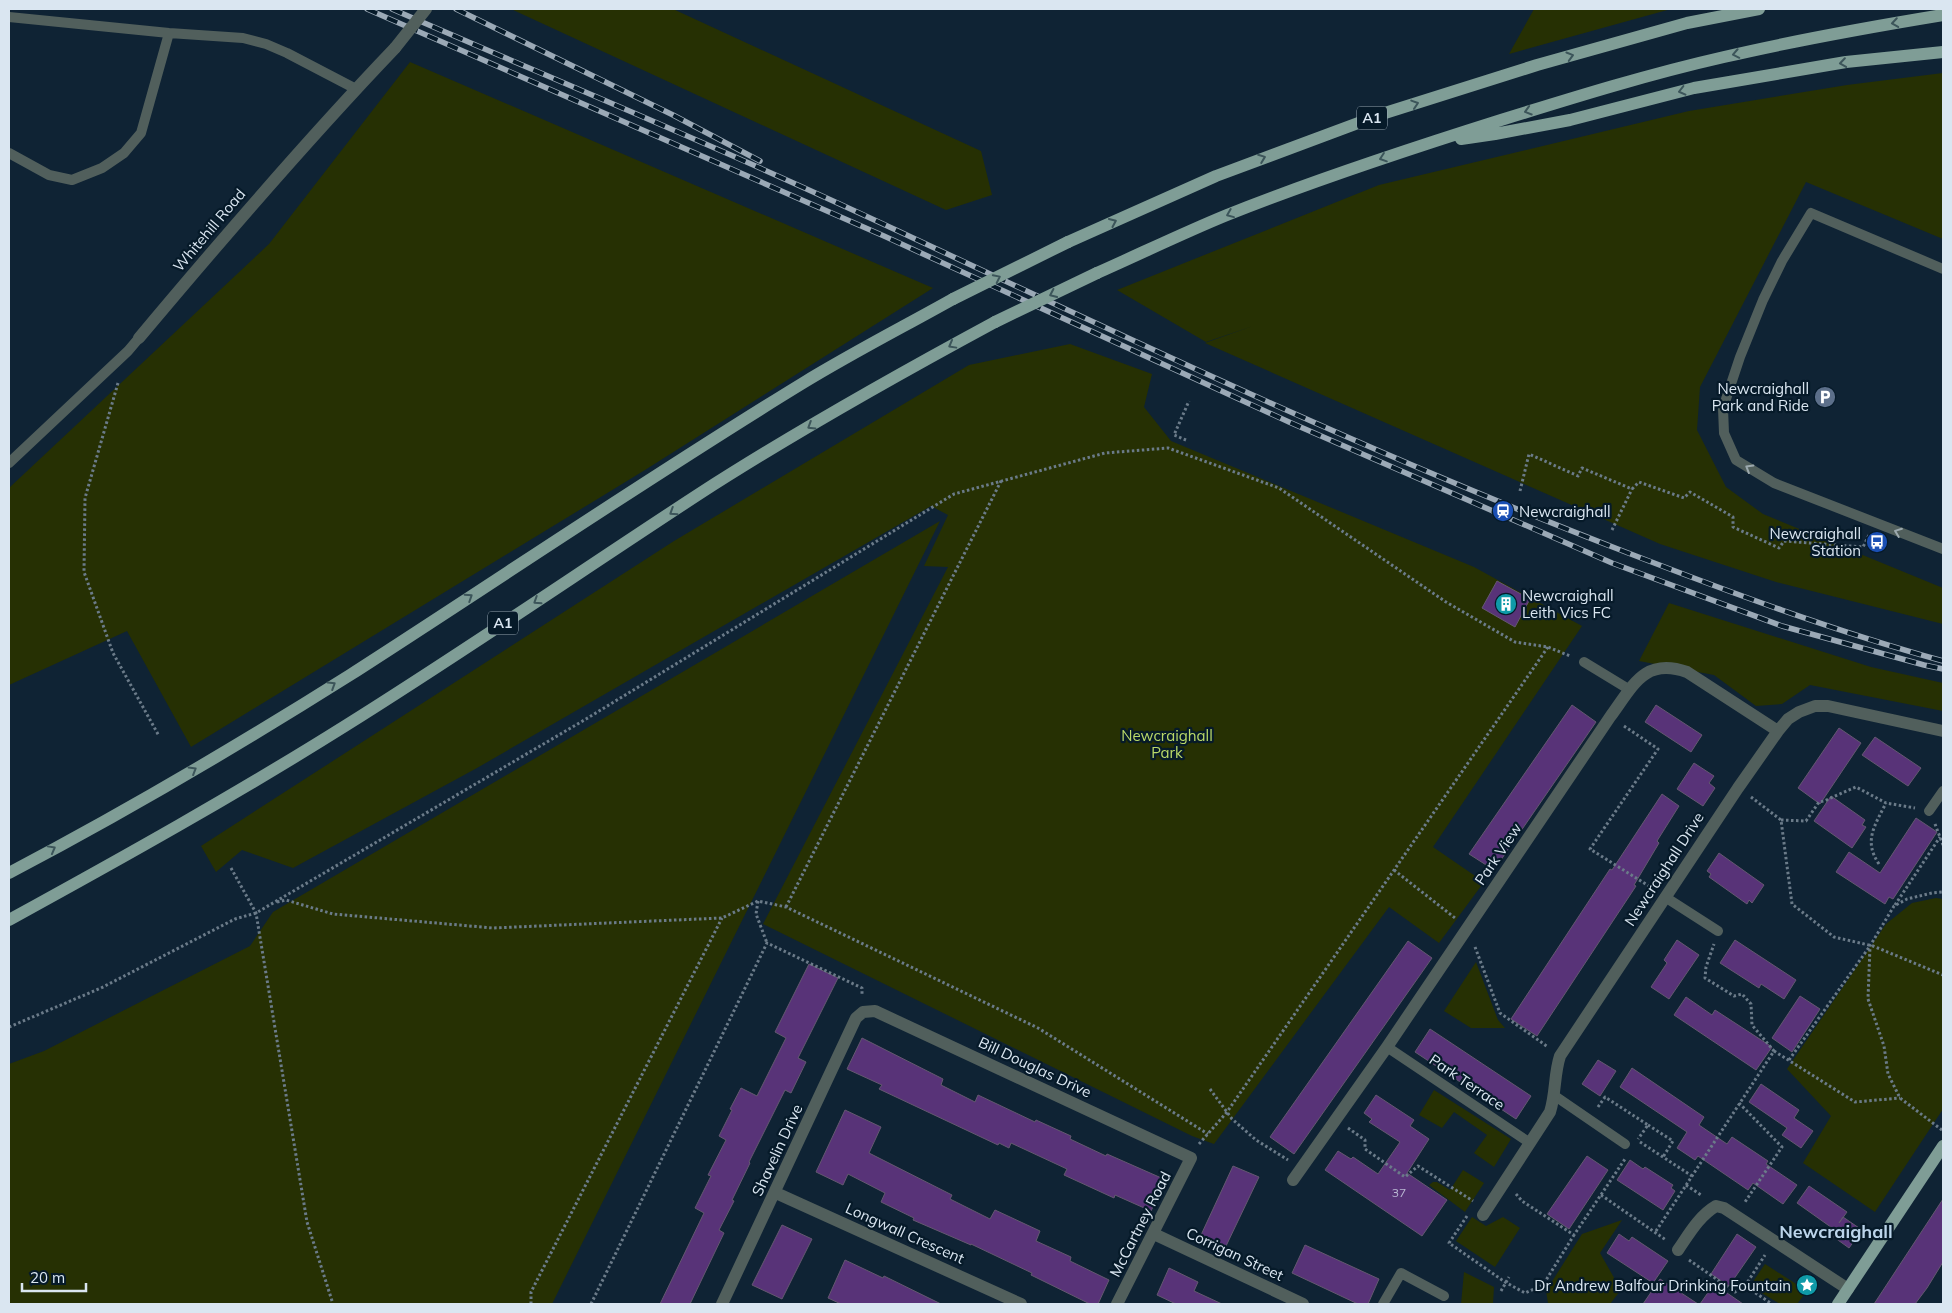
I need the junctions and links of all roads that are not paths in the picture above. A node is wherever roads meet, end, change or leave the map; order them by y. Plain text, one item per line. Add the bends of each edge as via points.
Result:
1 (426, 9) edge
2 (1719, 9) edge
3 (1759, 9) edge
4 (1943, 15) edge
5 (9, 17) edge
6 (1687, 23) junction
7 (169, 33) junction
8 (1943, 52) edge
9 (356, 89) junction
10 (1429, 142) junction
11 (9, 153) edge
12 (1943, 269) edge
13 (139, 338) joint
14 (9, 463) edge
15 (1943, 549) edge
16 (1584, 662) road end
17 (1630, 690) junction
18 (1778, 731) junction
19 (1943, 731) edge
20 (1943, 791) edge
21 (1929, 812) road end
22 (9, 873) edge
23 (1665, 897) junction
24 (9, 920) edge
25 (1718, 931) road end
26 (864, 1012) joint
27 (1387, 1047) junction
28 (1555, 1096) junction
29 (1530, 1143) junction
30 (1625, 1144) road end
31 (1943, 1146) edge
32 (1192, 1158) joint
33 (1293, 1180) dead end
34 (776, 1193) junction
35 (1482, 1209) road end
36 (1154, 1234) junction
37 (1678, 1250) dead end
38 (1848, 1289) junction
39 (1444, 1296) dead end
40 (722, 1304) edge
41 (1021, 1304) edge
42 (1118, 1304) edge
43 (1303, 1304) edge
44 (1383, 1304) edge
45 (1838, 1304) edge

1 - 9 street, Whitehill Road, bridge
2 - 6 main road
3 - 6 main road, A1
4 -> 10 main road, A1 via 1723,57
5 - 7 lane
22 -> 6 main road, A1, bridge via 262,729 729,428 805,381 953,299 1068,242 1216,176 1376,116 1537,65
7 - 9 lane via 243,38 266,44
7 - 11 lane via 141,132 124,153 102,168 72,180 49,175
8 -> 10 main road via 1846,62 1694,88 1570,120
9 - 13 street, Whitehill Road via 244,213
10 -> 24 main road, A1, bridge via 1226,216 995,322 821,419 254,782
15 -> 12 lane via 1774,483 1736,460 1724,433 1723,408 1763,300 1811,213
13 - 14 lane, Whitehill Road
16 - 17 lane
17 - 18 street, Park View via 1641,676 1656,668 1675,668 1688,672
17 - 27 street, Park View
18 - 19 street, Newcraighall Drive via 1788,719 1815,706 1828,706
18 - 23 street, Newcraighall Drive
20 - 21 lane
23 - 25 lane
23 - 28 street, Newcraighall Drive via 1560,1056
26 - 32 street, Bill Douglas Drive via 875,1011
26 - 34 street, Shavelin Drive via 856,1018
27 - 29 lane, Park Terrace
27 - 33 street, Park View
28 - 29 street, Newcraighall Drive via 1550,1112
28 - 30 lane
29 - 35 street, Newcraighall Drive
31 - 38 main road
32 - 36 street, McCartney Road
34 - 40 street, Shavelin Drive
34 - 41 street, Longwall Crescent
36 - 42 street, McCartney Road
36 - 43 street, Corrigan Street
37 - 38 street via 1701,1216 1716,1206 1736,1215
38 - 45 main road
39 - 44 lane via 1401,1273

